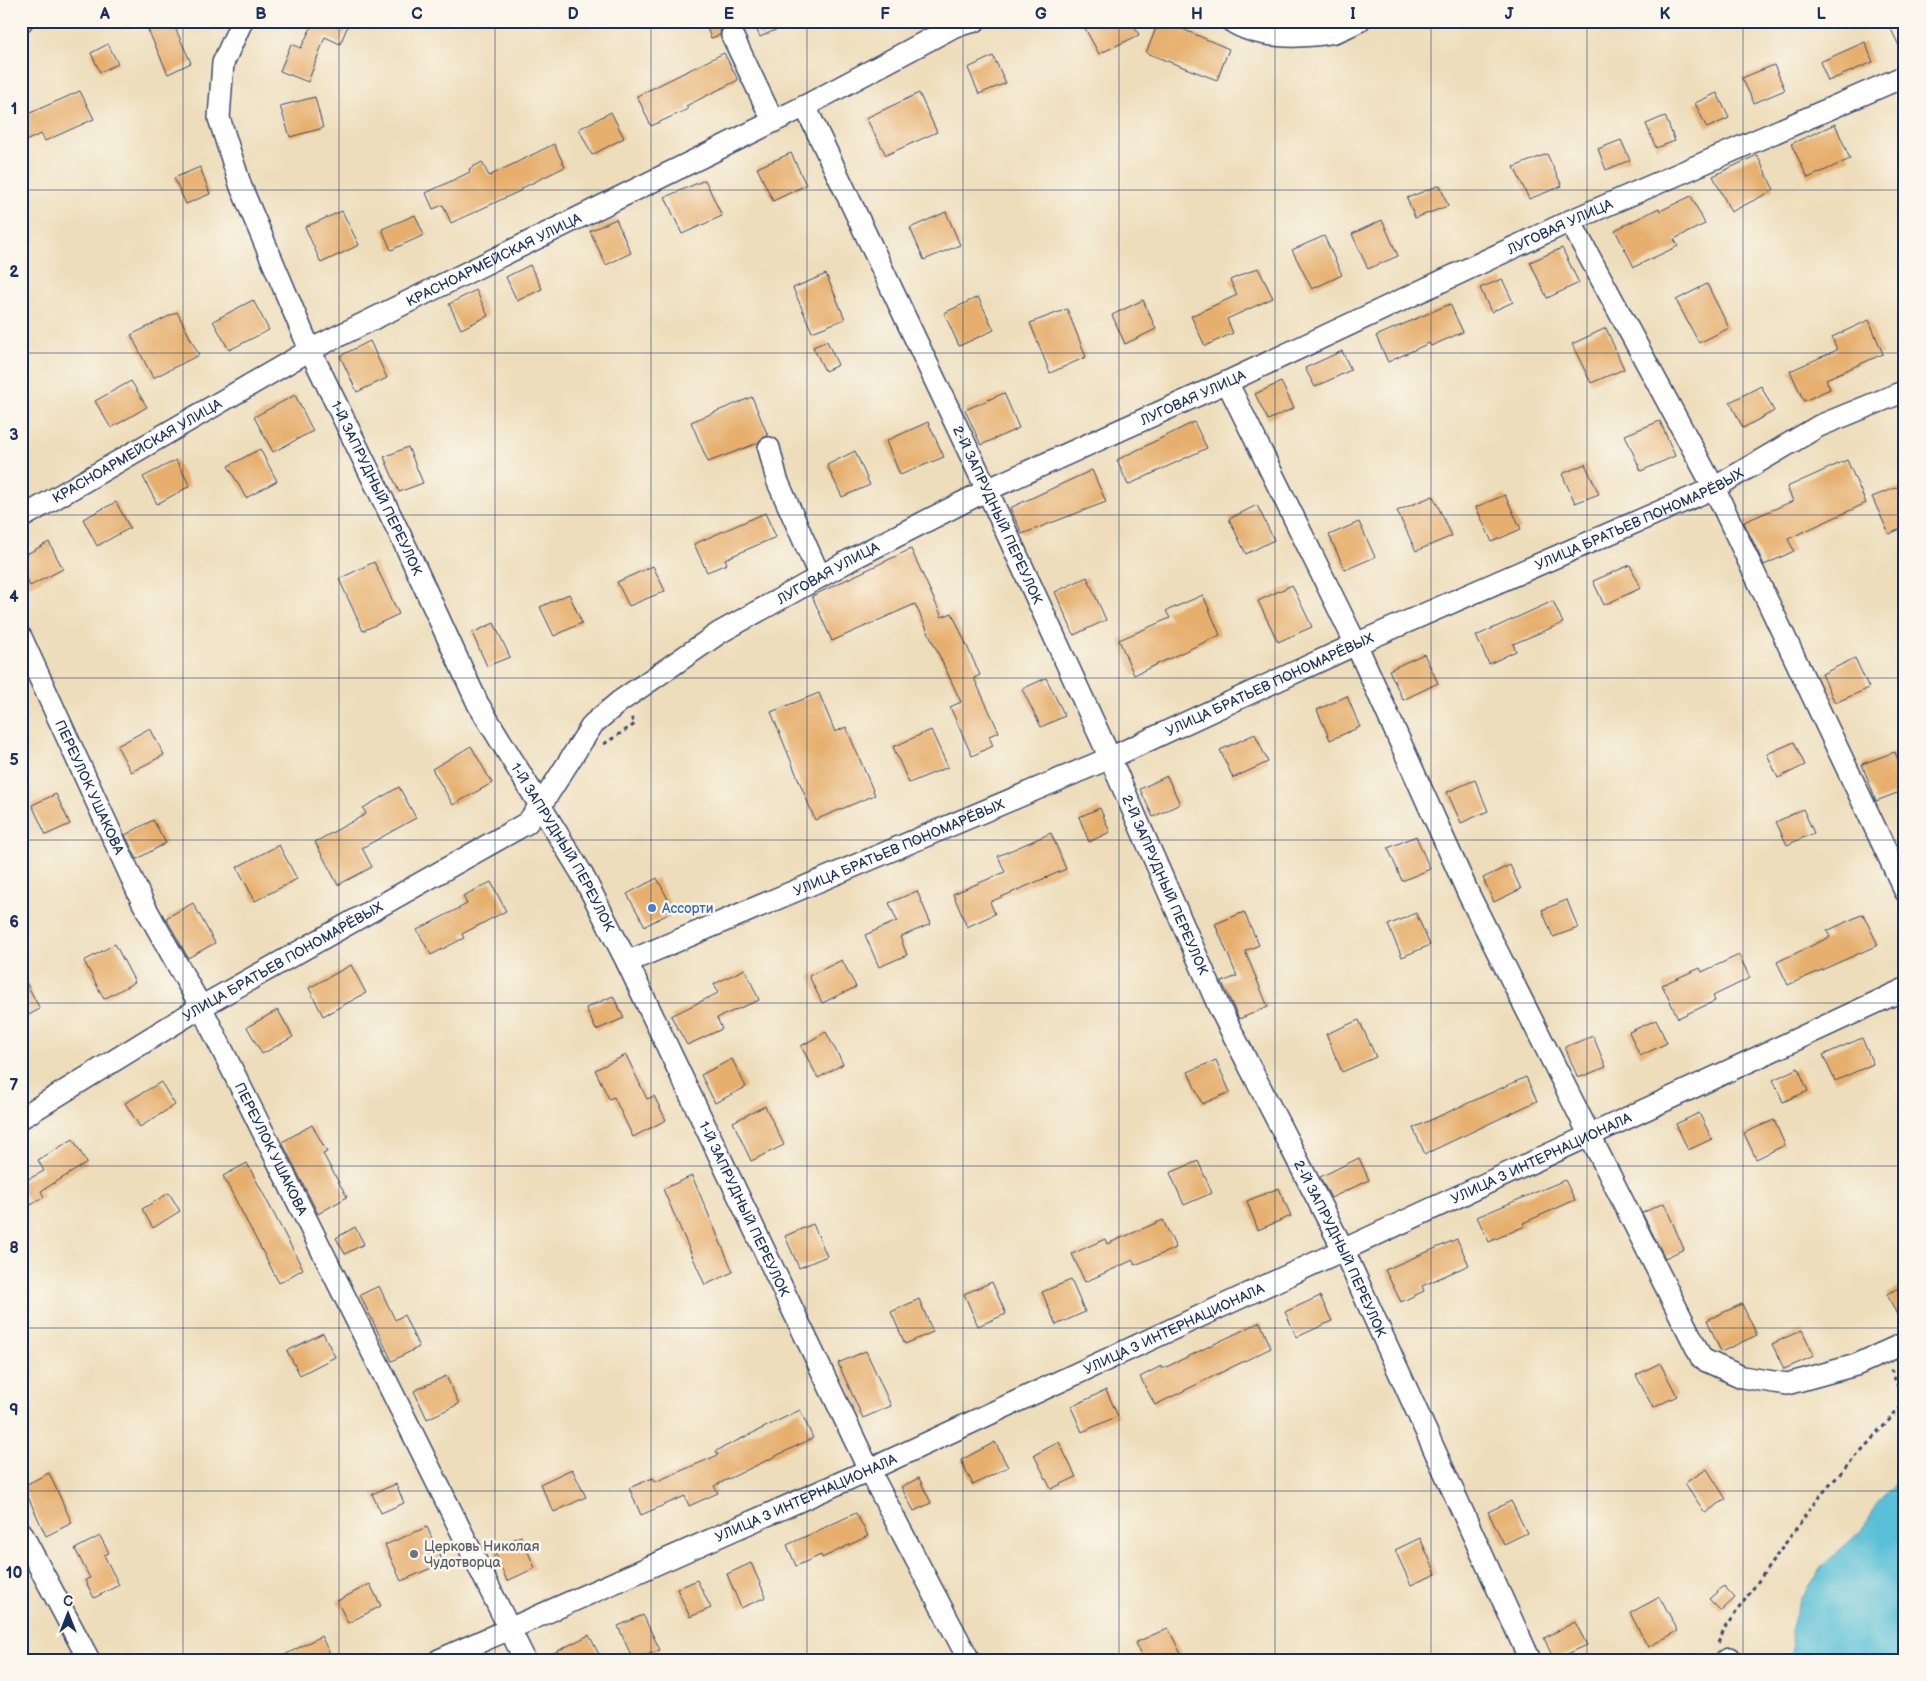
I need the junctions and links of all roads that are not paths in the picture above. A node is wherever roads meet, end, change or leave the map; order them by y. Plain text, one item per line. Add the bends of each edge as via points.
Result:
1 (242, 21) edge
2 (975, 21) edge
3 (1231, 21) edge
4 (1359, 21) edge
5 (732, 35) dead end
6 (1905, 76) edge
7 (804, 106) junction
8 (773, 122) junction
9 (1570, 221) junction
10 (310, 350) junction
11 (1227, 382) junction
12 (1905, 391) edge
13 (769, 448) dead end
14 (1714, 488) junction
15 (987, 490) junction
16 (21, 518) edge
17 (820, 577) junction
18 (21, 638) edge
19 (1356, 644) junction
20 (1110, 758) junction
21 (541, 805) junction
22 (1905, 891) edge
23 (627, 962) junction
24 (1905, 989) edge
25 (202, 1007) junction
26 (21, 1118) edge
27 (1588, 1134) junction
28 (1343, 1249) junction
29 (1905, 1343) edge
30 (868, 1470) junction
31 (21, 1532) edge
32 (508, 1628) junction
33 (89, 1660) edge
34 (439, 1660) edge
35 (525, 1660) edge
36 (969, 1660) edge
37 (1530, 1660) edge

1 - 10 street, 1-Й ЗАПРУДНЫЙ ПЕРЕУЛОК via 223,63 219,118 241,187
2 - 7 street, КРАСНОАРМЕЙСКАЯ УЛИЦА via 955,26
3 - 4 street via 1263,33 1289,36 1332,33
5 - 8 street
6 - 9 street, ЛУГОВАЯ УЛИЦА
7 - 8 street, КРАСНОАРМЕЙСКАЯ УЛИЦА
7 - 15 street, 2-Й ЗАПРУДНЫЙ ПЕРЕУЛОК
8 - 10 street, КРАСНОАРМЕЙСКАЯ УЛИЦА
9 - 11 street, ЛУГОВАЯ УЛИЦА
9 - 14 street
10 - 16 street, КРАСНОАРМЕЙСКАЯ УЛИЦА
10 - 21 street, 1-Й ЗАПРУДНЫЙ ПЕРЕУЛОК via 478,704
11 - 15 street, ЛУГОВАЯ УЛИЦА
11 - 19 street
12 - 14 street, УЛИЦА БРАТЬЕВ ПОНОМАРЁВЫХ via 1819,426
13 - 17 street via 777,480
14 - 19 street, УЛИЦА БРАТЬЕВ ПОНОМАРЁВЫХ
14 - 22 street
15 - 17 street, ЛУГОВАЯ УЛИЦА
15 - 20 street, 2-Й ЗАПРУДНЫЙ ПЕРЕУЛОК
17 - 21 street, ЛУГОВАЯ УЛИЦА via 719,633 619,702 593,724
18 - 25 street, ПЕРЕУЛОК УШАКОВА via 143,903
19 - 20 street, УЛИЦА БРАТЬЕВ ПОНОМАРЁВЫХ
19 - 27 street via 1469,895
20 - 23 street, УЛИЦА БРАТЬЕВ ПОНОМАРЁВЫХ
20 - 28 street, 2-Й ЗАПРУДНЫЙ ПЕРЕУЛОК via 1219,1008
21 - 23 street, 1-Й ЗАПРУДНЫЙ ПЕРЕУЛОК via 582,874
21 - 25 street, УЛИЦА БРАТЬЕВ ПОНОМАРЁВЫХ via 527,823
23 - 30 street, 1-Й ЗАПРУДНЫЙ ПЕРЕУЛОК
24 - 27 street, УЛИЦА 3 ИНТЕРНАЦИОНАЛА
25 - 26 street, УЛИЦА БРАТЬЕВ ПОНОМАРЁВЫХ
25 - 32 street, ПЕРЕУЛОК УШАКОВА
27 - 28 street, УЛИЦА 3 ИНТЕРНАЦИОНАЛА
27 - 29 street via 1702,1359 1742,1377 1787,1384 1856,1365
28 - 30 street, УЛИЦА 3 ИНТЕРНАЦИОНАЛА
28 - 37 street, 2-Й ЗАПРУДНЫЙ ПЕРЕУЛОК
30 - 32 street, УЛИЦА 3 ИНТЕРНАЦИОНАЛА
30 - 36 street, 1-Й ЗАПРУДНЫЙ ПЕРЕУЛОК
31 - 33 street
32 - 34 street, УЛИЦА 3 ИНТЕРНАЦИОНАЛА
32 - 35 street, ПЕРЕУЛОК УШАКОВА

